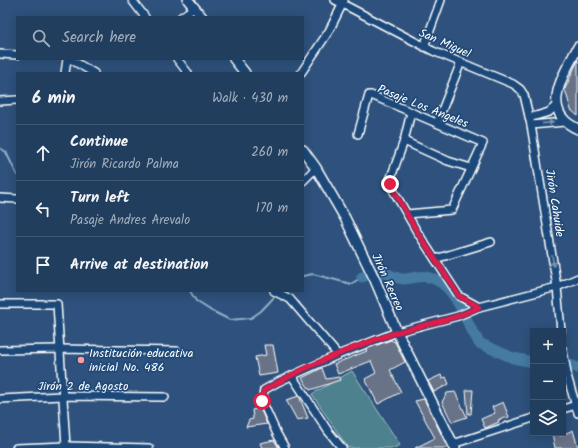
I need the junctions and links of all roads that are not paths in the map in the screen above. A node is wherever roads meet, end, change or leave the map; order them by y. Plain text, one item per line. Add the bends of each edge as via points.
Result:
1 (132, 0) edge
2 (188, 0) edge
3 (335, 0) edge
4 (441, 0) edge
5 (343, 2) edge
6 (194, 8) junction
7 (144, 16) edge
8 (182, 16) edge
9 (201, 16) edge
10 (424, 47) junction
11 (578, 47) edge
12 (0, 54) edge
13 (16, 55) edge
14 (68, 60) edge
15 (70, 60) edge
16 (178, 60) edge
17 (235, 60) edge
18 (461, 62) junction
19 (64, 72) edge
20 (92, 72) edge
21 (187, 72) edge
22 (244, 72) edge
23 (302, 72) edge
24 (16, 100) edge
25 (0, 101) edge
26 (557, 105) junction
27 (411, 112) junction
28 (530, 122) junction
29 (565, 122) junction
30 (437, 123) junction
31 (578, 129) edge
32 (358, 134) dead end
33 (404, 140) junction
34 (304, 151) edge
35 (316, 168) junction
36 (471, 168) junction
37 (304, 180) edge
38 (0, 198) edge
39 (16, 199) edge
40 (407, 214) junction
41 (491, 242) dead end
42 (435, 259) junction
43 (578, 278) edge
44 (557, 287) junction
45 (276, 292) edge
46 (0, 304) edge
47 (479, 307) junction
48 (561, 328) edge
49 (397, 332) junction
50 (60, 349) junction
51 (0, 350) edge
52 (176, 351) dead end
53 (338, 354) junction
54 (565, 364) edge
55 (292, 376) junction
56 (62, 396) junction
57 (166, 397) dead end
58 (0, 398) edge
59 (576, 405) junction
60 (566, 408) edge
61 (578, 413) edge
62 (530, 419) edge
63 (66, 446) junction
64 (454, 446) edge
65 (16, 448) edge
66 (149, 448) edge
67 (285, 448) edge
68 (342, 448) edge

1 - 7 street
2 - 6 main road
3 - 5 street, San Miguel
4 - 10 street
5 - 10 street, San Miguel
5 - 23 street via 329,31
6 - 8 street
6 - 9 main road
10 - 18 street, San Miguel
11 - 26 main road via 560,82
12 - 13 street
14 - 19 street
15 - 20 street
16 - 21 street
17 - 22 main road
18 - 28 street, San Miguel via 518,88 524,95
18 - 30 street
24 - 25 street
26 - 28 street
26 - 29 main road
27 - 30 street, Pasaje Los Angeles
27 - 32 street, Pasaje Los Angeles via 370,95
27 - 33 street
28 -> 29 street
28 -> 44 street, Jirón Cahuide
29 - 31 main road
30 - 36 street, Pasaje Los Angeles via 483,143
33 - 36 street via 448,161
33 - 40 street via 390,184
34 - 35 main road, Jirón Recreo
35 - 37 street
35 - 49 main road, Jirón Recreo via 345,218
36 - 40 street via 452,210
38 - 39 street
40 - 42 street
41 - 42 street
42 - 47 street via 460,297
43 - 44 street
44 - 47 street
44 - 48 street, Jirón Cahuide
45 - 53 street via 290,299
46 - 50 street via 57,304
47 - 49 street via 458,316
49 - 53 street
49 - 64 main road, Jirón Recreo
50 - 51 street
50 - 52 street
50 - 56 street
53 - 55 street
54 - 59 street
55 - 67 street via 264,390 263,402
55 - 68 street via 328,432
56 - 57 street, Jirón 2 de Agosto
56 - 58 street, Jirón 2 de Agosto
56 - 63 street
59 - 60 street
59 - 61 street
62 - 64 street
63 - 65 street
63 - 66 street

